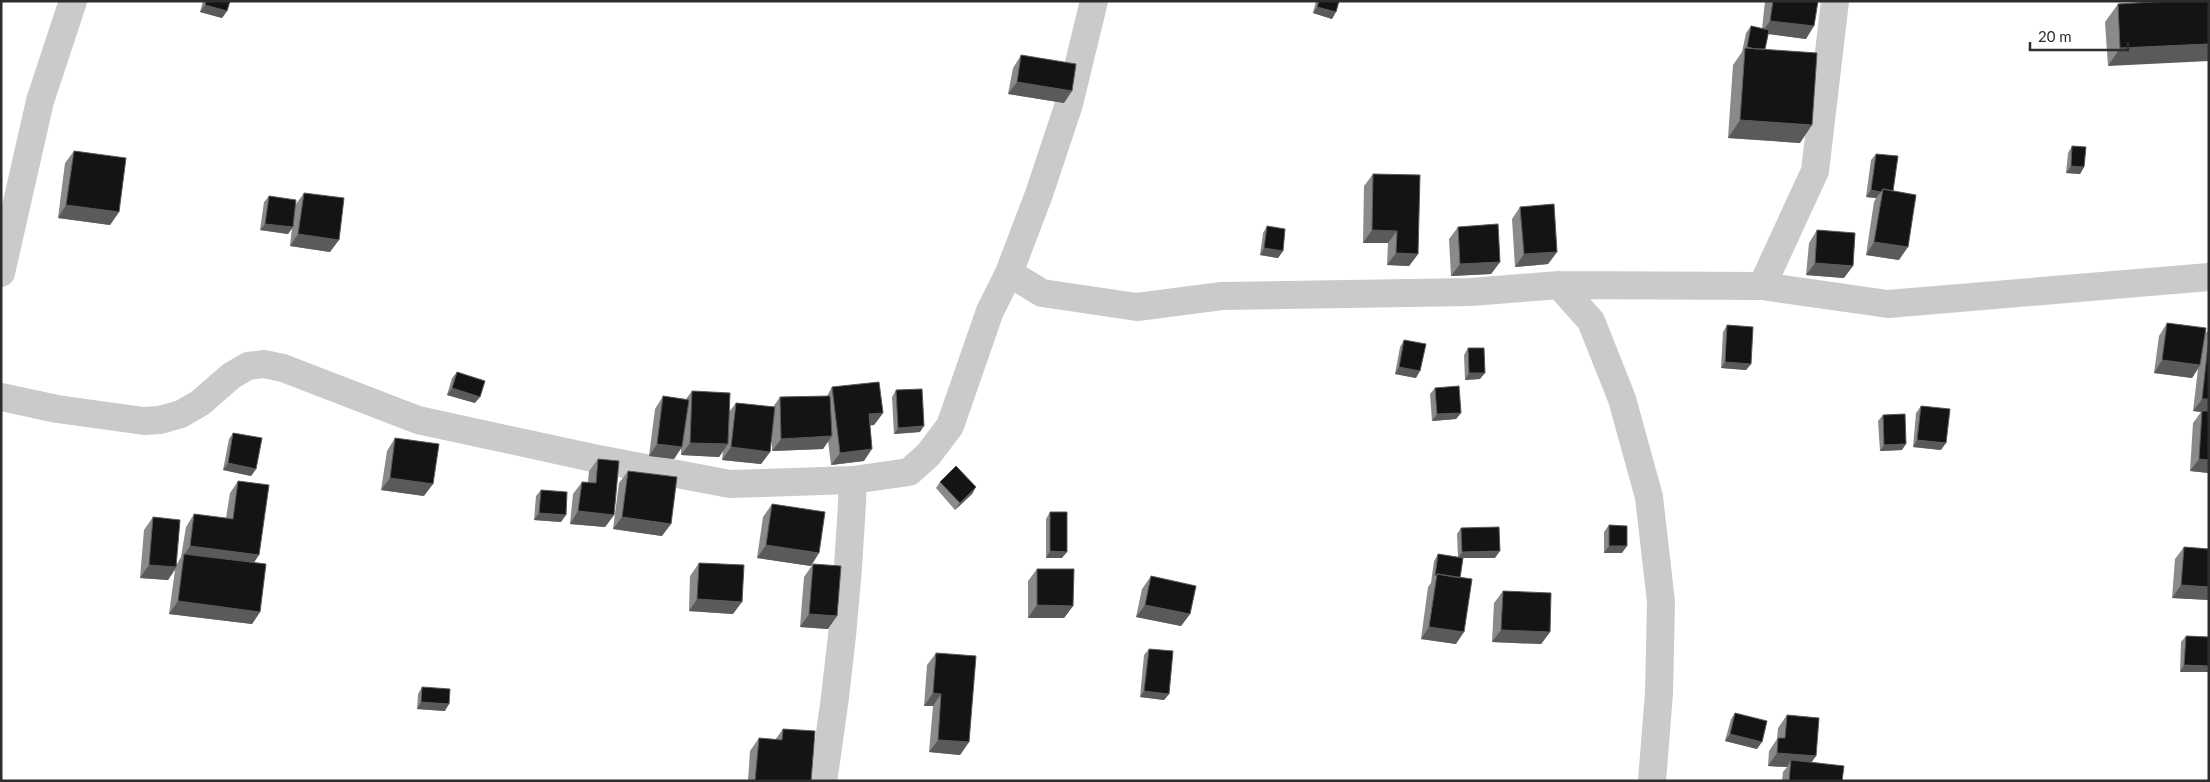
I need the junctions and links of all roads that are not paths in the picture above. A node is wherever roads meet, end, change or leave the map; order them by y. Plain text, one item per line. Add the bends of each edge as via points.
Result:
1 (73, 1) edge
2 (1094, 1) edge
3 (1835, 1) edge
4 (1, 273) edge
5 (1009, 273) junction
6 (2209, 277) edge
7 (1559, 285) junction
8 (1762, 286) junction
9 (1, 397) edge
10 (852, 480) junction
11 (823, 781) edge
12 (1652, 781) edge

1 - 4 street via 40,101
2 - 5 street via 1069,104
3 - 8 street via 1814,171
5 - 7 street via 1042,293 1137,307 1222,296 1471,292
5 - 10 street via 990,311 950,426 944,434 928,455 908,472
6 - 8 street via 1888,304
7 - 8 street
7 - 12 street via 1591,322 1622,399 1649,497 1661,602 1659,693
9 - 10 street via 56,409 135,420 160,420 181,414 200,403 248,366 264,364 283,368 418,420 593,458 730,484
10 - 11 street via 844,615

